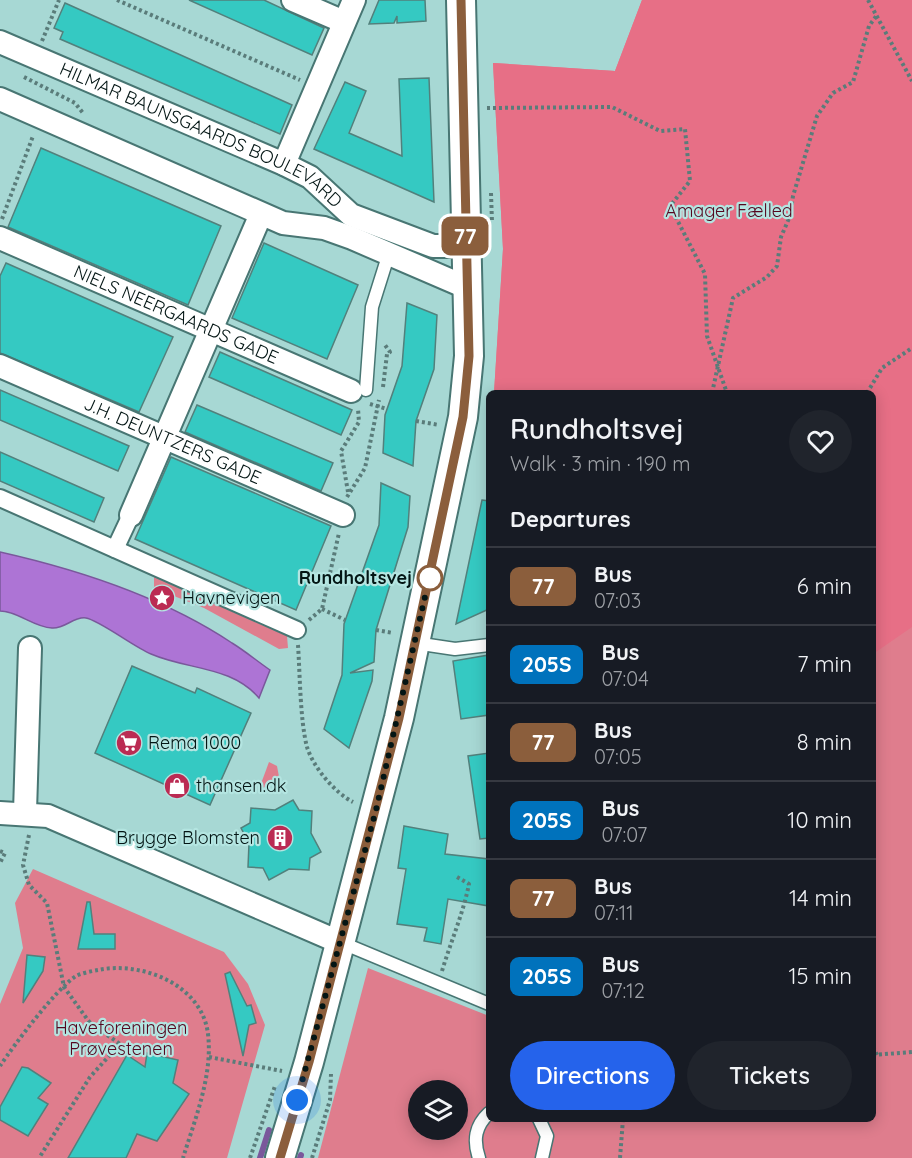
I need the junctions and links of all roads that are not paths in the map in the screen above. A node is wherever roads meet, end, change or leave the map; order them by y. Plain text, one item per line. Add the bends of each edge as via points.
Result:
1 (293, 0) edge
2 (354, 0) edge
3 (461, 0) edge
4 (344, 22) junction
5 (0, 42) edge
6 (0, 99) edge
7 (284, 164) junction
8 (261, 214) junction
9 (0, 238) edge
10 (466, 246) junction
11 (388, 253) junction
12 (468, 288) junction
13 (211, 330) junction
14 (0, 366) edge
15 (358, 394) joint
16 (164, 438) junction
17 (0, 498) edge
18 (131, 515) joint
19 (343, 515) dead end
20 (115, 549) junction
21 (297, 630) road end
22 (400, 636) junction
23 (486, 645) edge
24 (30, 648) dead end
25 (0, 813) edge
26 (30, 813) junction
27 (339, 942) junction
28 (486, 1003) edge
29 (486, 1117) edge
30 (540, 1122) edge
31 (280, 1158) edge
32 (479, 1158) edge
33 (542, 1158) edge

1 - 4 street
2 - 4 street
3 - 10 street
4 - 7 street
5 - 7 street, HILMAR BAUNSGAARDS BOULEVARD
6 - 8 street, HILMAR BAUNSGAARDS BOULEVARD
7 - 10 street, HILMAR BAUNSGAARDS BOULEVARD via 310,177 351,215 433,246
8 - 11 street, HILMAR BAUNSGAARDS BOULEVARD via 283,223 324,228
8 - 13 street
9 - 13 street, NIELS NEERGAARDS GADE
10 - 12 street
11 - 12 street, HILMAR BAUNSGAARDS BOULEVARD
11 - 15 lane via 372,307
12 - 22 street via 469,356 463,417
13 - 15 street, NIELS NEERGAARDS GADE
13 - 16 street
14 - 16 street, J.H. DEUNTZERS GADE
16 - 18 street
16 - 19 street, J.H. DEUNTZERS GADE
17 - 20 street
18 - 20 street
20 - 21 street
22 - 23 lane via 455,649
22 - 27 street via 376,810
24 - 26 street
25 - 26 street
26 - 27 street via 48,816
27 - 28 lane
27 - 31 street
29 - 32 lane via 476,1132
30 - 33 lane via 547,1136

